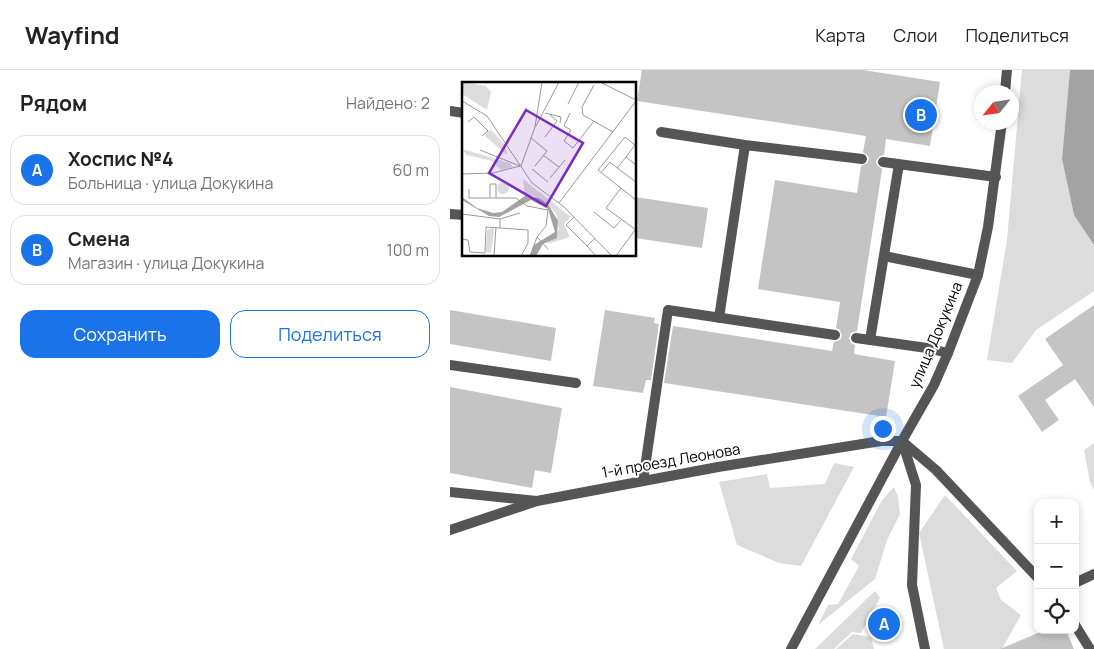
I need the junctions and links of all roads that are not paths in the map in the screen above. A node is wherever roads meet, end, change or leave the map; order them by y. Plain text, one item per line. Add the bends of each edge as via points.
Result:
1 (1007, 70) edge
2 (1006, 85) edge
3 (1001, 130) edge
4 (661, 132) dead end
5 (745, 145) junction
6 (862, 159) dead end
7 (883, 162) dead end
8 (900, 164) junction
9 (996, 177) junction
10 (884, 256) junction
11 (978, 275) junction
12 (719, 318) junction
13 (835, 335) dead end
14 (856, 338) dead end
15 (870, 340) junction
16 (948, 353) junction
17 (450, 366) edge
18 (576, 383) dead end
19 (902, 441) junction
20 (643, 481) junction
21 (450, 492) edge
22 (537, 501) junction
23 (450, 530) edge
24 (1034, 574) edge
25 (1094, 574) edge
26 (1079, 581) edge
27 (1079, 631) edge
28 (791, 649) edge
29 (925, 649) edge
30 (1090, 649) edge

1 - 2 street
3 - 9 street, улица Докукина
4 - 5 street
5 - 6 street
5 - 12 street
7 - 8 street
8 - 9 street
8 - 10 street
9 - 11 street, улица Докукина
10 - 11 street
10 - 15 street
11 - 16 street, улица Докукина
12 - 13 street
12 - 20 street via 668,310
14 - 15 street
15 - 16 street
16 - 19 street, улица Докукина
17 - 18 street
19 - 20 street, 1-й проезд Леонова via 785,456
19 - 24 street via 936,470
19 - 28 street, улица Докукина
19 - 29 street via 916,485 912,585
20 - 22 street, 1-й проезд Леонова
21 - 22 street
22 - 23 street, 1-й проезд Леонова
25 - 26 street
27 - 30 street

